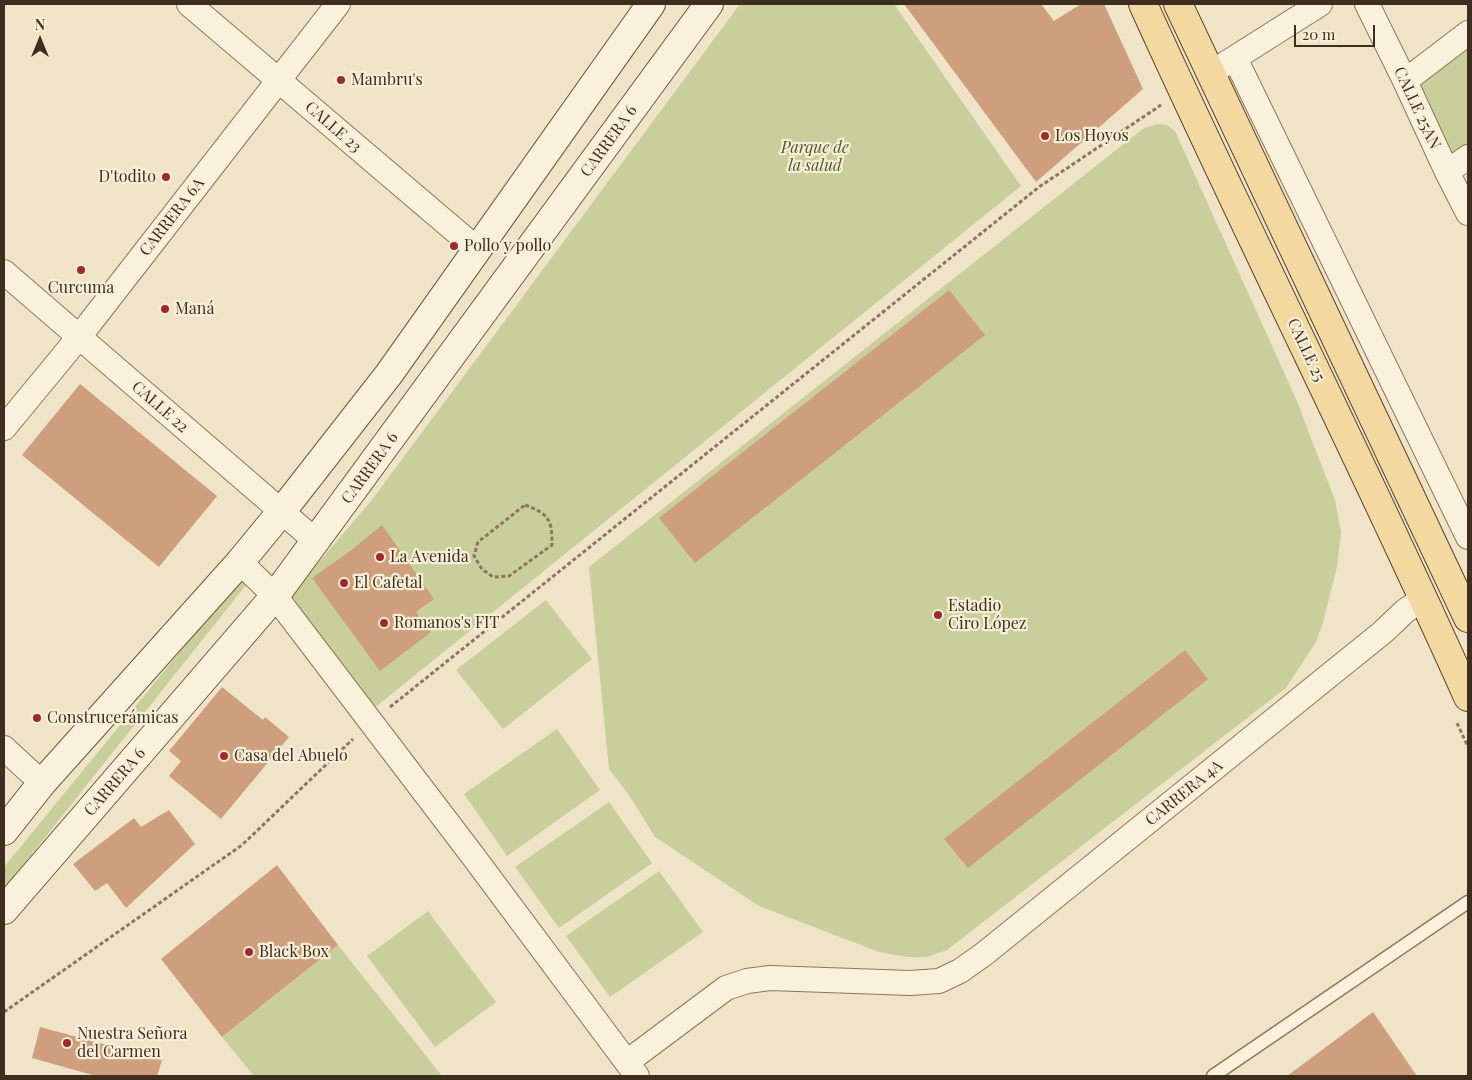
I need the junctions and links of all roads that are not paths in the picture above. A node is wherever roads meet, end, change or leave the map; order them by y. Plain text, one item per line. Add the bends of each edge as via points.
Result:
1 (189, 4) edge
2 (338, 4) edge
3 (651, 4) edge
4 (709, 4) edge
5 (1143, 4) edge
6 (1178, 4) edge
7 (1320, 4) edge
8 (1367, 4) edge
9 (1468, 32) edge
10 (1235, 58) junction
11 (1211, 73) junction
12 (279, 80) junction
13 (1405, 81) junction
14 (1468, 157) edge
15 (1447, 172) junction
16 (1468, 213) edge
17 (478, 250) junction
18 (4, 272) edge
19 (79, 337) junction
20 (4, 428) edge
21 (282, 511) junction
22 (1468, 538) edge
23 (317, 542) junction
24 (1438, 552) junction
25 (240, 562) junction
26 (275, 596) junction
27 (1424, 598) junction
28 (1468, 618) edge
29 (1468, 697) edge
30 (4, 748) edge
31 (42, 783) junction
32 (4, 831) edge
33 (1468, 902) edge
34 (4, 910) edge
35 (632, 1069) edge
36 (1213, 1076) edge

1 - 12 street, CALLE 23
2 - 12 street, CARRERA 6A
3 - 17 main road
4 - 23 main road, CARRERA 6
5 - 27 main road, CALLE 25
6 - 11 main road, CALLE 25
7 - 10 street
8 - 13 street, CALLE 25AN
9 - 13 street
10 - 11 street
10 - 22 street
11 - 24 main road, CALLE 25
12 - 17 street, CALLE 23
12 - 19 street, CARRERA 6A
13 - 15 street, CALLE 25AN
14 - 15 street
15 - 16 street, CALLE 25AN
17 - 21 main road via 389,374
18 - 19 street, CALLE 22
19 - 20 street, CARRERA 6A
19 - 21 street, CALLE 22
21 - 23 street, CALLE 22
21 - 25 main road
22 - 24 street
23 - 26 main road, CARRERA 6
24 - 28 main road, CALLE 25
25 - 26 street
25 - 31 main road
26 - 34 main road, CARRERA 6
26 - 35 street
27 - 29 main road, CALLE 25
27 - 35 street, CARRERA 4A via 960,971 938,981 910,983 770,978 747,981 726,988
30 - 31 street
31 - 32 main road
33 - 36 lane

